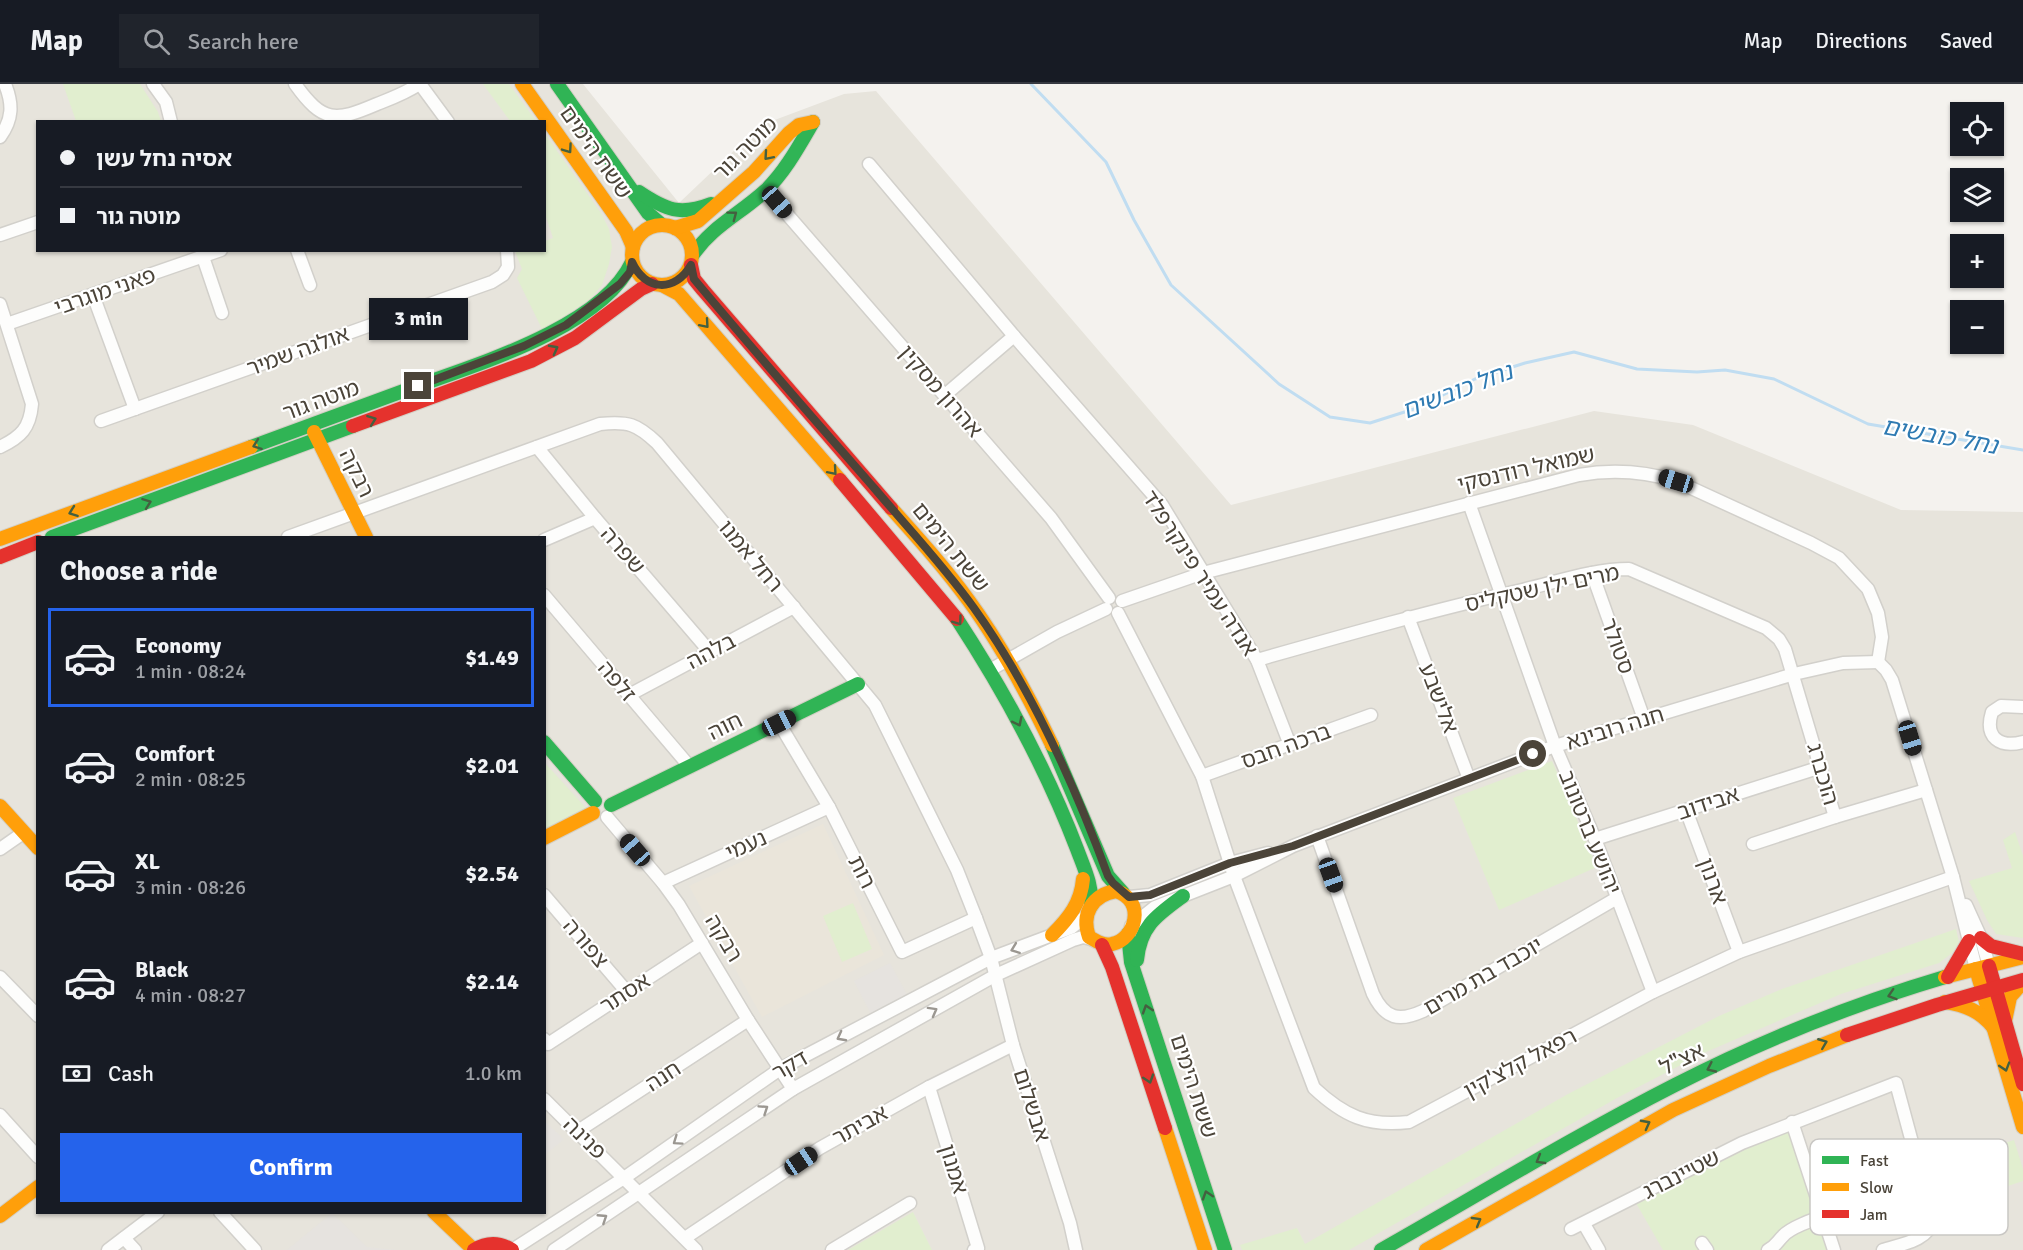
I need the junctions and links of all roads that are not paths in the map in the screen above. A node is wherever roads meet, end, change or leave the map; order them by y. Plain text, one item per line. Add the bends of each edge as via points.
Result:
1 (5, 84) edge
2 (295, 84) edge
3 (420, 84) edge
4 (522, 84) edge
5 (557, 84) edge
6 (155, 85) edge
7 (170, 120) edge
8 (447, 120) edge
9 (0, 137) edge
10 (869, 164) dead end
11 (628, 184) junction
12 (766, 190) junction
13 (726, 197) junction
14 (617, 219) junction
15 (36, 223) edge
16 (668, 226) junction
17 (0, 235) edge
18 (633, 247) junction
19 (216, 252) edge
20 (298, 252) edge
21 (507, 252) edge
22 (203, 257) junction
23 (691, 260) junction
24 (632, 262) junction
25 (657, 284) junction
26 (310, 285) dead end
27 (610, 291) junction
28 (93, 295) junction
29 (0, 304) edge
30 (222, 313) dead end
31 (7, 324) junction
32 (1014, 336) junction
33 (945, 394) junction
34 (135, 409) junction
35 (100, 420) dead end
36 (312, 426) junction
37 (317, 441) junction
38 (0, 447) edge
39 (537, 447) junction
40 (1469, 503) junction
41 (353, 513) junction
42 (595, 518) junction
43 (55, 536) edge
44 (291, 536) edge
45 (365, 536) edge
46 (0, 539) edge
47 (546, 539) edge
48 (36, 543) edge
49 (0, 557) edge
50 (1203, 573) junction
51 (1592, 573) junction
52 (1502, 594) junction
53 (546, 597) edge
54 (1114, 605) junction
55 (794, 607) junction
56 (1408, 617) junction
57 (710, 652) junction
58 (1008, 660) junction
59 (1257, 660) junction
60 (1878, 662) junction
61 (990, 670) junction
62 (1794, 674) junction
63 (858, 684) junction
64 (629, 695) junction
65 (2023, 707) edge
66 (1371, 716) dead end
67 (1644, 719) junction
68 (779, 723) junction
69 (2023, 742) edge
70 (1290, 744) junction
71 (546, 745) edge
72 (1555, 746) junction
73 (690, 766) junction
74 (1821, 767) junction
75 (1202, 776) junction
76 (1469, 779) junction
77 (1926, 790) junction
78 (0, 806) edge
79 (594, 807) junction
80 (829, 807) junction
81 (1686, 810) junction
82 (609, 811) junction
83 (1835, 817) junction
84 (23, 833) junction
85 (1317, 836) junction
86 (546, 837) edge
87 (1595, 839) junction
88 (1753, 844) dead end
89 (36, 846) edge
90 (1293, 846) junction
91 (0, 849) edge
92 (1230, 863) junction
93 (1083, 866) junction
94 (1234, 876) junction
95 (1953, 877) junction
96 (663, 883) junction
97 (1126, 895) junction
98 (1183, 896) junction
99 (546, 897) edge
100 (1617, 898) junction
101 (1089, 911) junction
102 (976, 918) junction
103 (1129, 930) junction
104 (1052, 935) junction
105 (1975, 939) junction
106 (1096, 942) junction
107 (702, 943) junction
108 (1739, 952) junction
109 (2023, 955) edge
110 (991, 958) junction
111 (1982, 968) junction
112 (996, 975) junction
113 (0, 976) edge
114 (1948, 977) junction
115 (2023, 981) edge
116 (1140, 988) junction
117 (1988, 989) junction
118 (627, 992) junction
119 (1653, 992) junction
120 (1942, 1001) junction
121 (36, 1014) edge
122 (748, 1020) junction
123 (1999, 1024) junction
124 (546, 1041) edge
125 (1013, 1045) junction
126 (780, 1069) junction
127 (2023, 1084) edge
128 (929, 1087) junction
129 (793, 1089) junction
130 (546, 1101) edge
131 (0, 1115) edge
132 (1792, 1122) junction
133 (2023, 1126) edge
134 (578, 1131) junction
135 (1911, 1139) edge
136 (36, 1155) edge
137 (1810, 1175) edge
138 (624, 1178) junction
139 (36, 1189) edge
140 (640, 1193) junction
141 (910, 1203) dead end
142 (155, 1214) edge
143 (221, 1214) edge
144 (436, 1214) edge
145 (0, 1216) edge
146 (1810, 1221) edge
147 (1584, 1224) junction
148 (1571, 1229) dead end
149 (1829, 1235) edge
150 (1923, 1235) edge
151 (124, 1238) junction
152 (685, 1238) junction
153 (108, 1250) edge
154 (135, 1250) edge
155 (255, 1250) edge
156 (474, 1250) edge
157 (512, 1250) edge
158 (554, 1250) edge
159 (696, 1250) edge
160 (832, 1250) edge
161 (974, 1250) edge
162 (1076, 1250) edge
163 (1205, 1250) edge
164 (1225, 1250) edge
165 (1381, 1250) edge
166 (1426, 1250) edge
167 (1599, 1250) edge
168 (1768, 1250) edge
169 (1834, 1250) edge
170 (1884, 1250) edge

1 - 9 street via 11,112
2 - 3 street via 315,109 340,117
3 - 8 street
4 -> 14 main road, ששת הימים
5 - 11 main road, ששת הימים
6 - 7 street via 166,102
10 - 32 street, אנדה עמיר פינקרפלד
11 - 13 main road via 661,208 675,212 698,210
11 - 16 main road, ששת הימים via 648,213
12 -> 13 main road, מוטה גור via 813,122 799,125 789,133
23 -> 12 main road, מוטה גור via 707,235
12 - 33 street, אהרון מסקין
13 - 16 main road, מוטה גור via 698,221
14 - 18 main road, ששת הימים
14 - 27 main road via 622,260
15 - 17 street
16 - 18 main road via 652,226 643,231
16 - 23 main road via 688,239
18 - 24 main road
19 - 22 street, פאני מוגרבי
20 - 26 street
21 - 34 street, אולגה שמיר via 508,267 492,282
22 - 28 street, פאני מוגרבי
22 - 30 street
23 - 25 main road via 680,280
23 - 58 main road, ששת הימים via 698,285 959,589
24 - 25 main road via 643,279
24 - 27 main road, מוטה גור via 630,272
37 -> 25 main road, מוטה גור via 531,361 575,338 641,289
25 -> 61 main road, ששת הימים via 679,294 689,305 907,558 957,619
27 - 36 main road, מוטה גור via 566,325 524,346
28 - 31 street, פאני מוגרבי
28 - 34 street
29 - 31 street
31 - 38 street via 32,404 25,429 15,440
32 - 33 street
32 - 50 street, אנדה עמיר פינקרפלד via 1162,505
33 - 54 street, אהרון מסקין via 1052,518
34 - 35 street, אולגה שמיר
36 - 37 main road, רבקה
36 -> 46 main road, מוטה גור
37 - 41 main road, רבקה
43 -> 37 main road, מוטה גור
39 - 41 street, רחל אמנו
39 - 42 street, שפרה
39 - 55 street, רחל אמנו via 600,424 633,425 657,443
40 - 50 street, שמואל רודנסקי
40 - 52 street, יהושע ברטונוב
40 - 60 street, שמואל רודנסקי via 1605,470 1654,474 1676,481 1839,558 1868,589 1878,613 1882,637
41 - 44 street, רחל אמנו
41 - 45 main road, רבקה
42 - 47 street
42 - 57 street, שפרה
48 - 49 main road
50 - 54 street, שמואל רודנסקי
50 - 59 street, אנדה עמיר פינקרפלד
51 - 52 street, מרים ילן שטקליס
51 - 62 street, מרים ילן שטקליס via 1629,569 1766,628 1779,639
51 - 67 street, סטולר
52 - 56 street, מרים ילן שטקליס
52 - 72 street, יהושע ברטונוב
53 - 64 street, זלפה
54 - 58 street, שמואל רודנסקי
54 - 75 street, אהרון מסקין
55 - 57 street, בלהה
55 - 63 street, רחל אמנו
56 - 59 street, מרים ילן שטקליס
56 - 76 street, אלישבע
57 - 64 street, בלהה
58 - 61 street, שמואל רודנסקי
58 - 97 main road, ששת הימים via 1068,778 1108,876
59 - 70 street, אנדה עמיר פינקרפלד
60 - 62 street, חנה רובינא via 1843,663
60 - 77 street via 1892,680
61 -> 93 main road, ששת הימים via 1046,777
62 - 67 street, חנה רובינא
62 - 74 street, הוכברג
63 - 68 main road, חוה
63 - 102 street, רחל אמנו via 875,705 957,870
64 - 73 street, זלפה
65 - 69 street via 2001,706 1992,712 1989,727 2000,742
66 - 70 street, ברכה חבס
67 - 72 street, חנה רובינא
68 - 73 main road, חוה
68 - 80 street, רות
70 - 75 street, ברכה חבס
71 - 79 main road
72 - 76 street, חנה רובינא
72 - 87 street, יהושע ברטונוב
73 - 82 main road, חוה
74 - 81 street, אבידוב
74 - 83 street, הוכברג
75 - 92 street, אהרון מסקין
76 - 85 street, חנה רובינא
77 - 83 street, הוכברג
77 - 95 street
78 - 84 main road
79 - 82 main road via 606,800
79 - 86 main road
80 - 96 street, נעמי
80 - 102 street, רות via 902,952
81 - 87 street, אבידוב
81 - 108 street, ארנון
82 - 96 street, רבקה
83 - 88 street
84 - 89 main road
84 - 91 street
85 - 90 street, חנה רובינא
85 - 100 street, יוכבד בת מרים via 1373,994 1393,1017 1404,1018 1423,1011
87 - 100 street, יהושע ברטונוב
90 - 92 street, חנה רובינא
90 - 94 street, חנה רובינא
92 - 94 street, רפאל קלצ'קין
92 - 97 street, חנה רובינא via 1150,895
93 - 101 main road, ששת הימים via 1092,895
93 - 104 main road via 1081,899
94 - 98 street, חנה רובינא
94 - 119 street, רפאל קלצ'קין via 1314,1088 1331,1105 1369,1122 1409,1122
95 - 105 street
95 - 108 street, רפאל קלצ'קין
96 - 107 street, רבקה
97 - 101 main road via 1108,891 1101,894
97 - 103 main road via 1135,915
98 - 103 street, חנה רובינא via 1155,907
98 - 116 main road via 1159,913 1142,933 1136,964
99 - 118 street, צפורה
100 - 119 street, יהושע ברטונוב
101 - 104 street, דקר via 1071,928
101 - 106 main road via 1085,930
102 - 110 street, רחל אמנו
103 - 106 main road via 1116,944
103 - 116 main road, ששת הימים via 1131,962
104 -> 110 street, דקר
105 - 109 main road
105 - 111 street
105 - 114 main road
106 - 112 street, דקר via 1073,940
106 -> 163 main road, ששת הימים via 1112,968
107 - 118 street, אסתר
107 - 122 street, רבקה
108 - 119 street, רפאל קלצ'קין
109 - 111 main road, אצ"ל
110 - 112 street, אבשלום
110 -> 126 street, דקר
111 - 114 main road, אצ"ל
111 - 117 main road
112 - 125 street, אבשלום
129 -> 112 street, דקר
113 - 121 street
114 -> 165 main road, אצ"ל via 1817,1022 1676,1084
115 - 117 main road, אצ"ל
115 - 123 main road via 2010,998
164 -> 116 main road, ששת הימים
117 - 120 main road, אצ"ל
117 - 123 main road
118 - 124 street, אסתר
120 - 123 main road via 1976,1009
166 -> 120 main road, אצ"ל via 1685,1104 1825,1042
122 - 126 street, רבקה
122 - 134 street, חנה
123 - 127 main road
123 -> 133 main road
125 - 128 street, אביתר
125 - 162 street, אבשלום
126 - 129 street, רבקה
126 -> 138 street, דקר
128 - 152 street, אביתר via 820,1148
128 - 161 street, אמנון via 978,1248
140 -> 129 street, דקר
130 - 134 street, פנינה
131 - 136 street
132 - 135 street, שטיינברג via 1896,1083
132 - 137 street
132 - 147 street, שטיינברג via 1704,1161
134 - 138 street, פנינה
138 - 140 street, פנינה
138 - 157 street, דקר
139 - 145 main road
140 - 152 street, פנינה
158 -> 140 street, דקר
141 - 160 street
142 - 151 street
143 - 155 street
144 - 156 main road
146 - 168 street via 1783,1235 1779,1244
147 - 148 street, שטיינברג
147 - 167 street
149 - 169 street
150 - 170 street, שטיינברג
151 - 153 street
151 - 154 street
152 - 159 street, פנינה
156 - 157 main road via 498,1243

